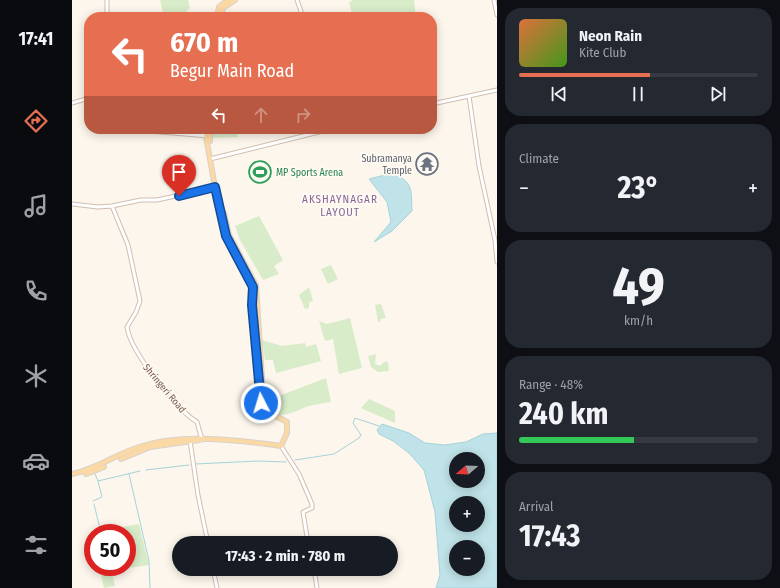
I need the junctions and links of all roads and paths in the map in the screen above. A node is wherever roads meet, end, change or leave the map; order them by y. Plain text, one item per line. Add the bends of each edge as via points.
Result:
1 (107, 0) edge
2 (228, 0) edge
3 (235, 0) edge
4 (297, 0) edge
5 (494, 0) edge
6 (107, 12) edge
7 (218, 12) edge
8 (222, 12) edge
9 (301, 12) edge
10 (497, 15) edge
11 (497, 90) edge
12 (469, 96) junction
13 (84, 99) edge
14 (72, 103) edge
15 (437, 103) edge
16 (193, 134) edge
17 (309, 134) edge
18 (208, 135) joint
19 (212, 159) junction
20 (216, 187) junction
21 (72, 204) edge
22 (112, 206) junction
23 (497, 262) edge
24 (201, 440) junction
25 (190, 441) junction
26 (282, 446) junction
27 (72, 475) edge
28 (207, 536) edge
29 (307, 536) edge
30 (214, 576) edge
31 (315, 576) edge
32 (217, 588) edge
33 (317, 588) edge

1 - 6 street
2 - 7 main road via 219,7
3 - 8 main road via 223,8
4 - 9 street
5 - 10 street
11 - 12 street
12 - 15 street
12 - 23 street
13 - 14 street
16 - 18 street
17 - 19 street
18 - 19 main road
19 - 20 main road
19 - 20 main road
20 - 22 street via 157,200
20 - 26 main road via 229,235 256,285 263,394 261,403 266,411 285,419 288,423
21 - 22 street
22 - 24 street, Shringeri Road via 128,245 140,301 127,327 128,334 133,347 146,366 168,394 197,422
24 - 25 main road
24 - 26 main road via 243,441
25 - 27 main road via 159,442 138,447
25 - 28 street
26 - 29 street via 312,504 312,508 303,512
30 - 32 street
31 - 33 street

